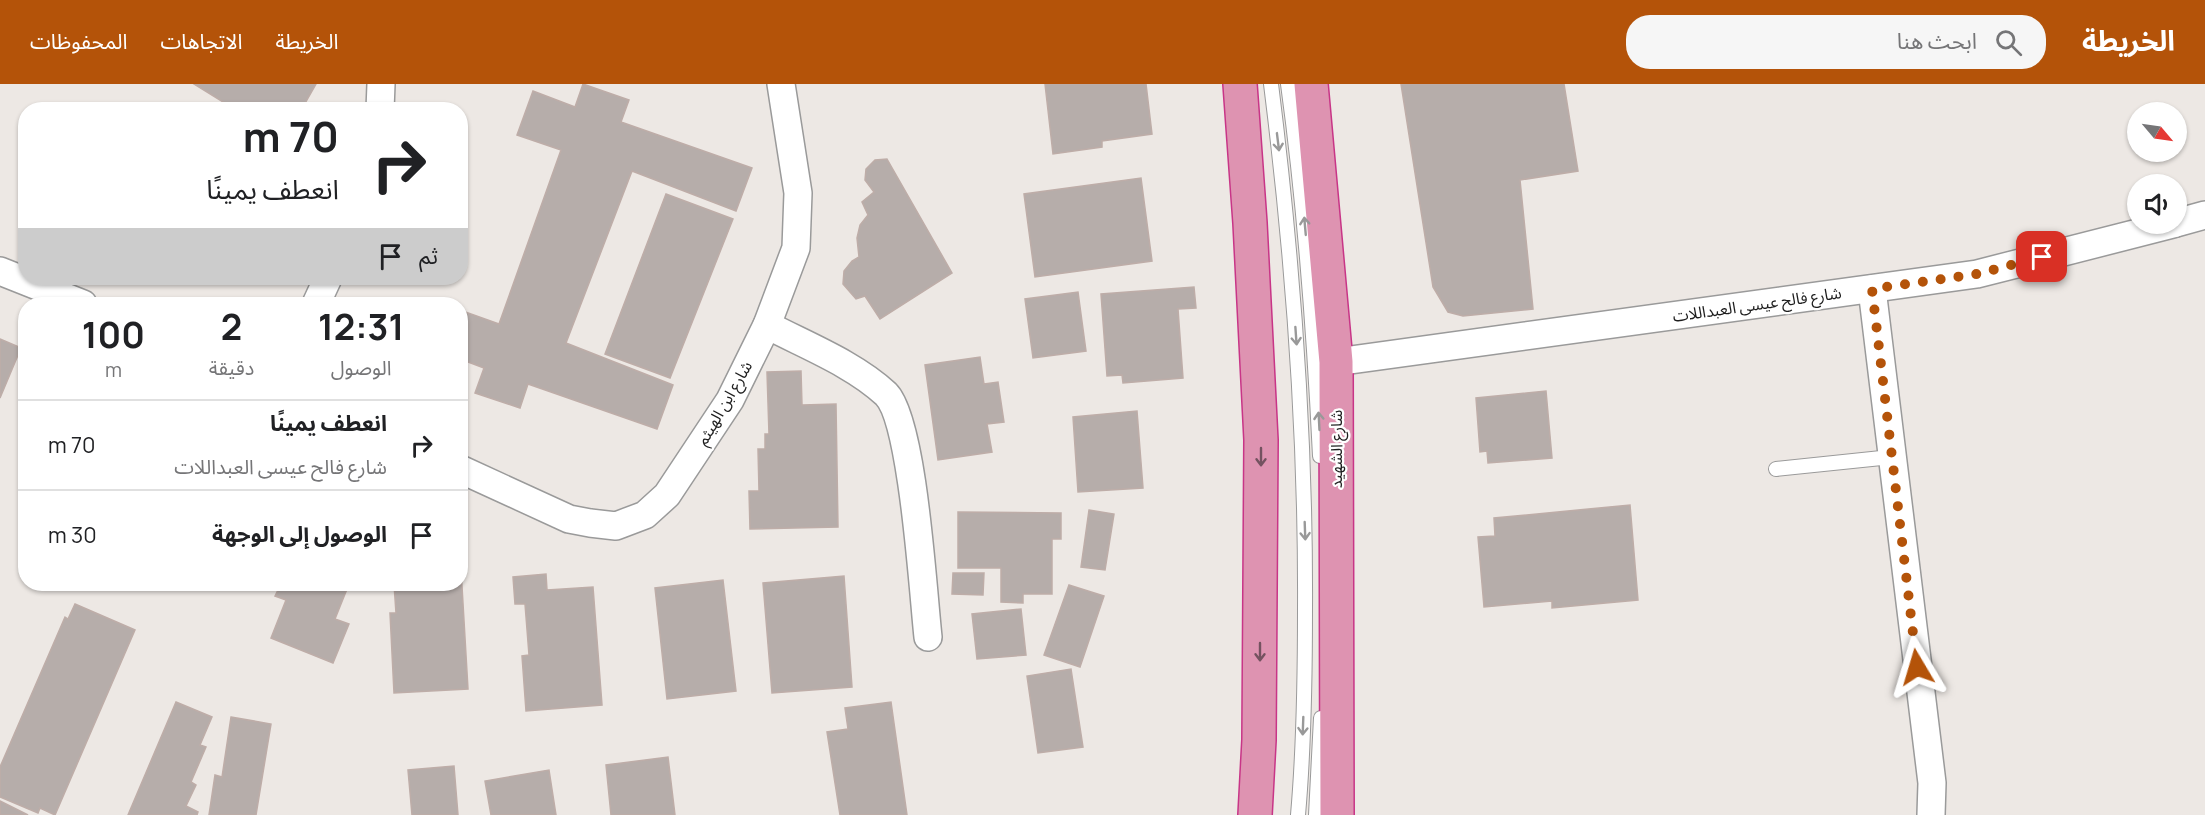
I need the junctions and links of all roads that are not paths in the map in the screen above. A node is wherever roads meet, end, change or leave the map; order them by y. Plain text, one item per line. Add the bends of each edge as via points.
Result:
1 (381, 84) edge
2 (781, 84) edge
3 (1240, 84) edge
4 (1270, 84) edge
5 (1288, 84) edge
6 (1311, 84) edge
7 (380, 102) edge
8 (2205, 215) edge
9 (2187, 220) edge
10 (2132, 234) edge
11 (0, 271) edge
12 (18, 278) edge
13 (35, 285) edge
14 (1872, 289) junction
15 (65, 297) edge
16 (767, 325) junction
17 (1336, 362) junction
18 (1891, 457) junction
19 (1776, 469) dead end
20 (1321, 472) dead end
21 (468, 473) edge
22 (1323, 554) dead end
23 (1323, 624) dead end
24 (928, 637) dead end
25 (1321, 706) dead end
26 (1255, 815) edge
27 (1298, 815) edge
28 (1316, 815) edge
29 (1337, 815) edge
30 (1931, 815) edge

1 - 7 street
2 - 16 street, شارع ابن الهيثم via 798,193 796,248
3 -> 26 highway via 1261,440
4 -> 27 lane via 1289,244 1303,450 1305,665
20 -> 5 lane via 1313,312
6 - 17 highway, شارع الشهيد
8 - 9 street, شارع فالح عيسى العبداللات
10 - 14 street, شارع فالح عيسى العبداللات via 1977,274
11 - 12 street
13 - 15 street
14 - 17 street, شارع فالح عيسى العبداللات
14 - 18 street
16 - 21 street, شارع ابن الهيثم via 730,400 667,495 645,515 616,526 568,519
16 - 24 street via 860,374 888,396 903,431 909,464
17 - 29 highway, شارع الشهيد
18 - 19 lane
18 - 30 street via 1932,783
22 - 23 lane
25 - 28 lane

